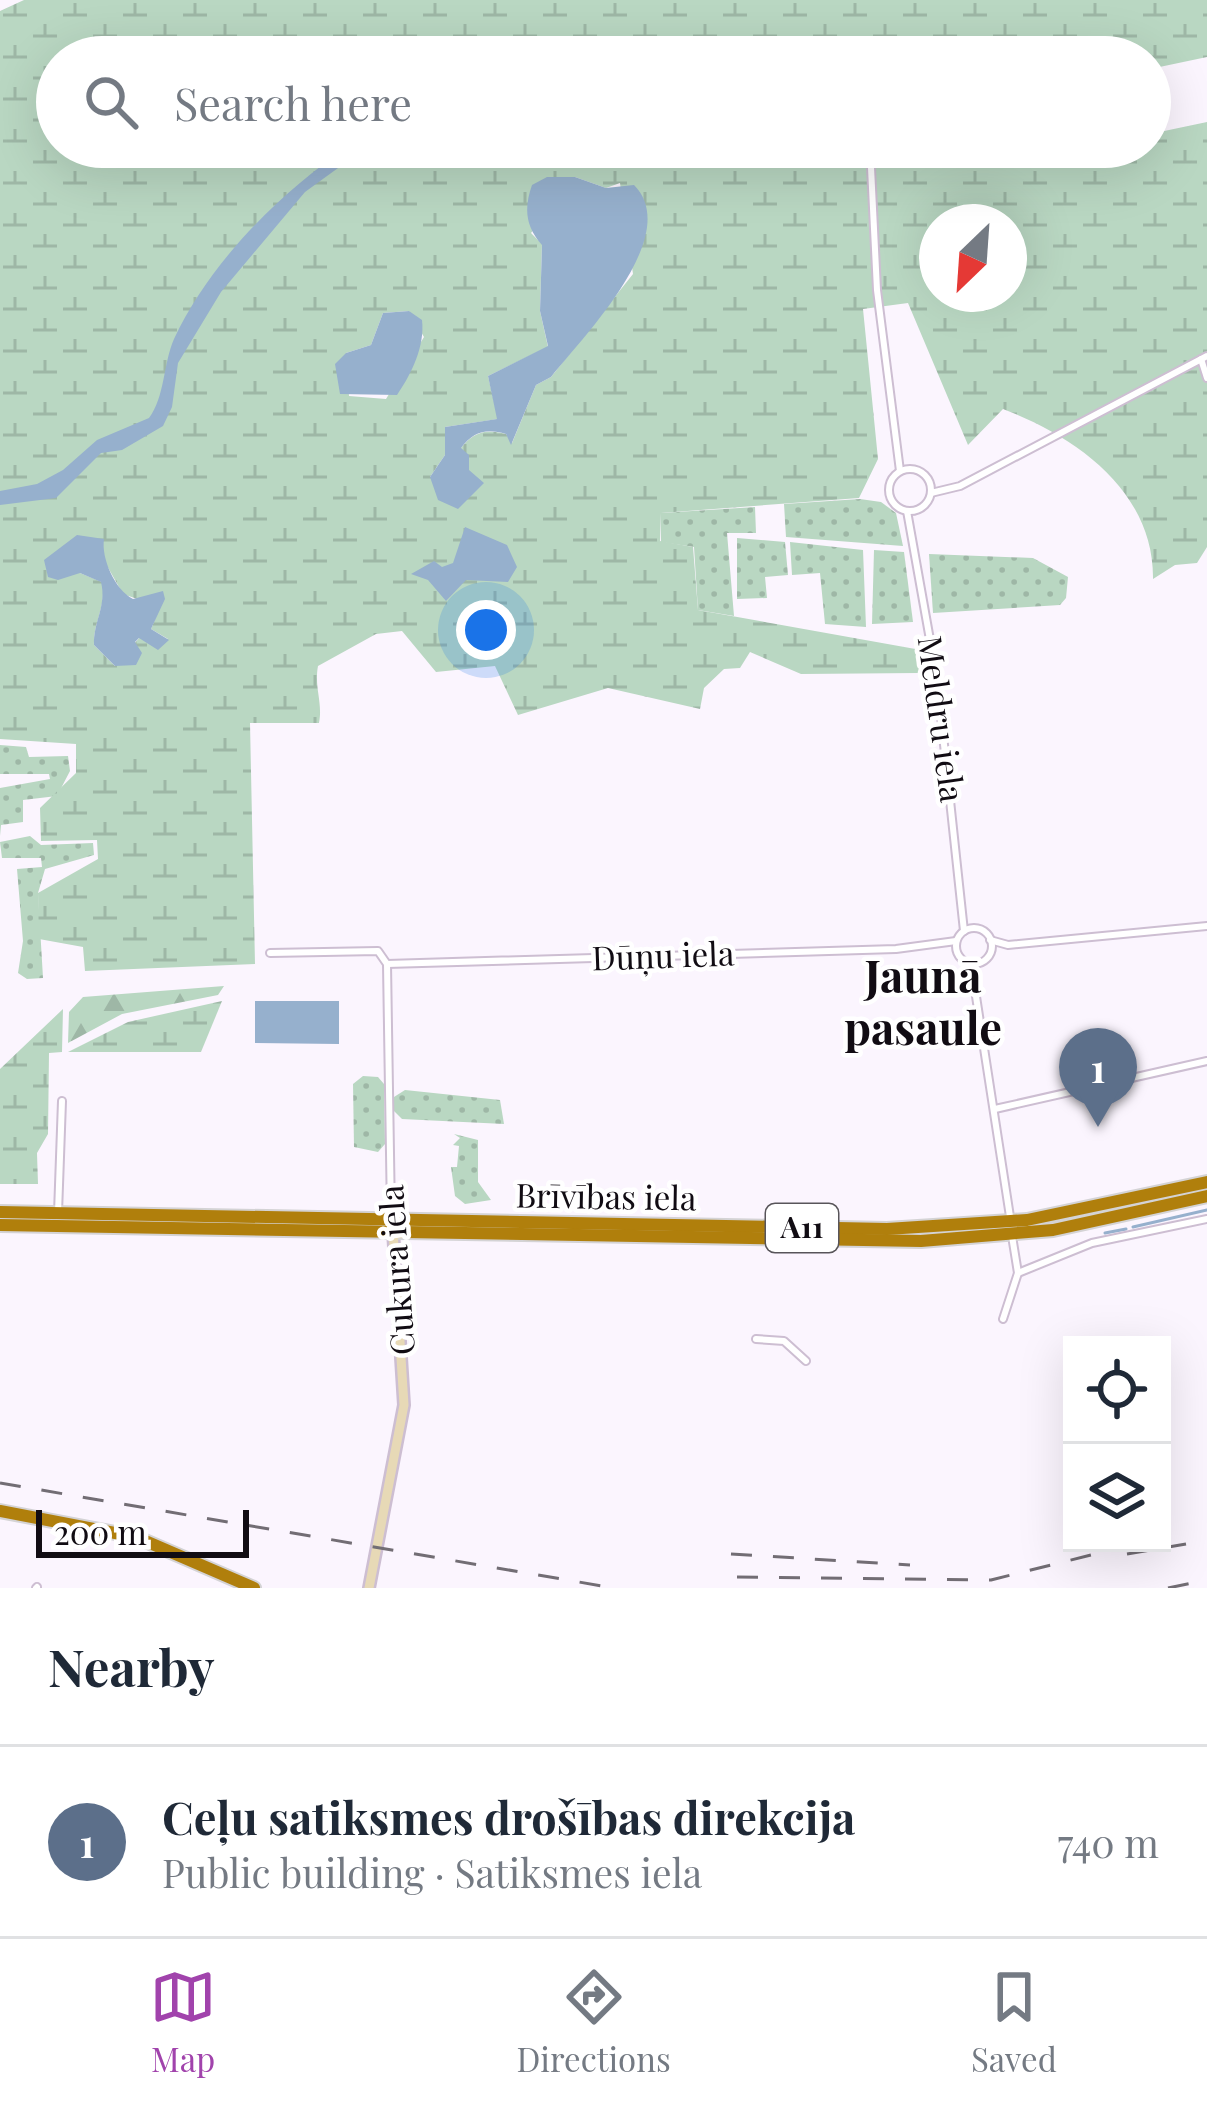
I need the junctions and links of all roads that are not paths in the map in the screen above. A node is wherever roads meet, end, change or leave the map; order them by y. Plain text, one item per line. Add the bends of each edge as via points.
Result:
1 (871, 168) edge
2 (1204, 358) edge
3 (1207, 378) edge
4 (905, 470) junction
5 (931, 488) junction
6 (912, 511) junction
7 (964, 911) junction
8 (1207, 926) edge
9 (975, 928) junction
10 (964, 932) junction
11 (990, 940) junction
12 (956, 941) junction
13 (1009, 945) junction
14 (940, 947) junction
15 (270, 953) dead end
16 (957, 953) junction
17 (990, 954) junction
18 (982, 962) junction
19 (387, 964) junction
20 (971, 964) junction
21 (978, 981) junction
22 (1207, 1060) edge
23 (62, 1102) dead end
24 (995, 1109) junction
25 (1207, 1182) edge
26 (1207, 1196) edge
27 (0, 1212) edge
28 (58, 1213) junction
29 (1207, 1219) edge
30 (0, 1225) edge
31 (392, 1227) junction
32 (1012, 1229) junction
33 (1018, 1274) junction
34 (1003, 1319) dead end
35 (756, 1340) dead end
36 (806, 1361) dead end
37 (0, 1510) edge
38 (254, 1588) edge
39 (370, 1588) edge

1 - 4 street via 877,290
2 - 3 street
2 - 5 street via 948,488
4 - 5 street via 923,473
4 - 6 street via 889,496
5 - 6 street
6 - 7 street, Meldru iela
7 - 9 street, Meldru iela
7 - 10 street, Meldru iela
8 - 13 street
9 - 10 street
9 - 11 street, Meldru iela
10 - 12 street
11 - 13 street
11 - 17 street
12 - 14 street, Dūņu iela
12 - 16 street
13 - 17 street
14 - 16 street, Dūņu iela
14 - 19 street, Dūņu iela
15 - 19 street via 378,951
16 - 20 street
17 - 18 street
18 - 20 street
18 - 21 street
19 - 31 street, Cukura iela
20 - 21 street
21 - 24 street
22 - 24 street
23 - 28 street
24 - 32 street
25 - 32 highway, Brīvības iela / A11
26 - 32 highway, Brīvības iela / A11
27 - 28 highway, Brīvības iela / A11
28 - 31 highway, Brīvības iela / A11
29 - 33 street via 1091,1243
30 - 31 highway, Brīvības iela / A11
31 - 32 highway, Brīvības iela / A11
31 - 39 main road, Cukura iela via 404,1405
32 - 33 street
33 - 34 street
35 - 36 street via 784,1341
37 - 38 highway via 156,1544

